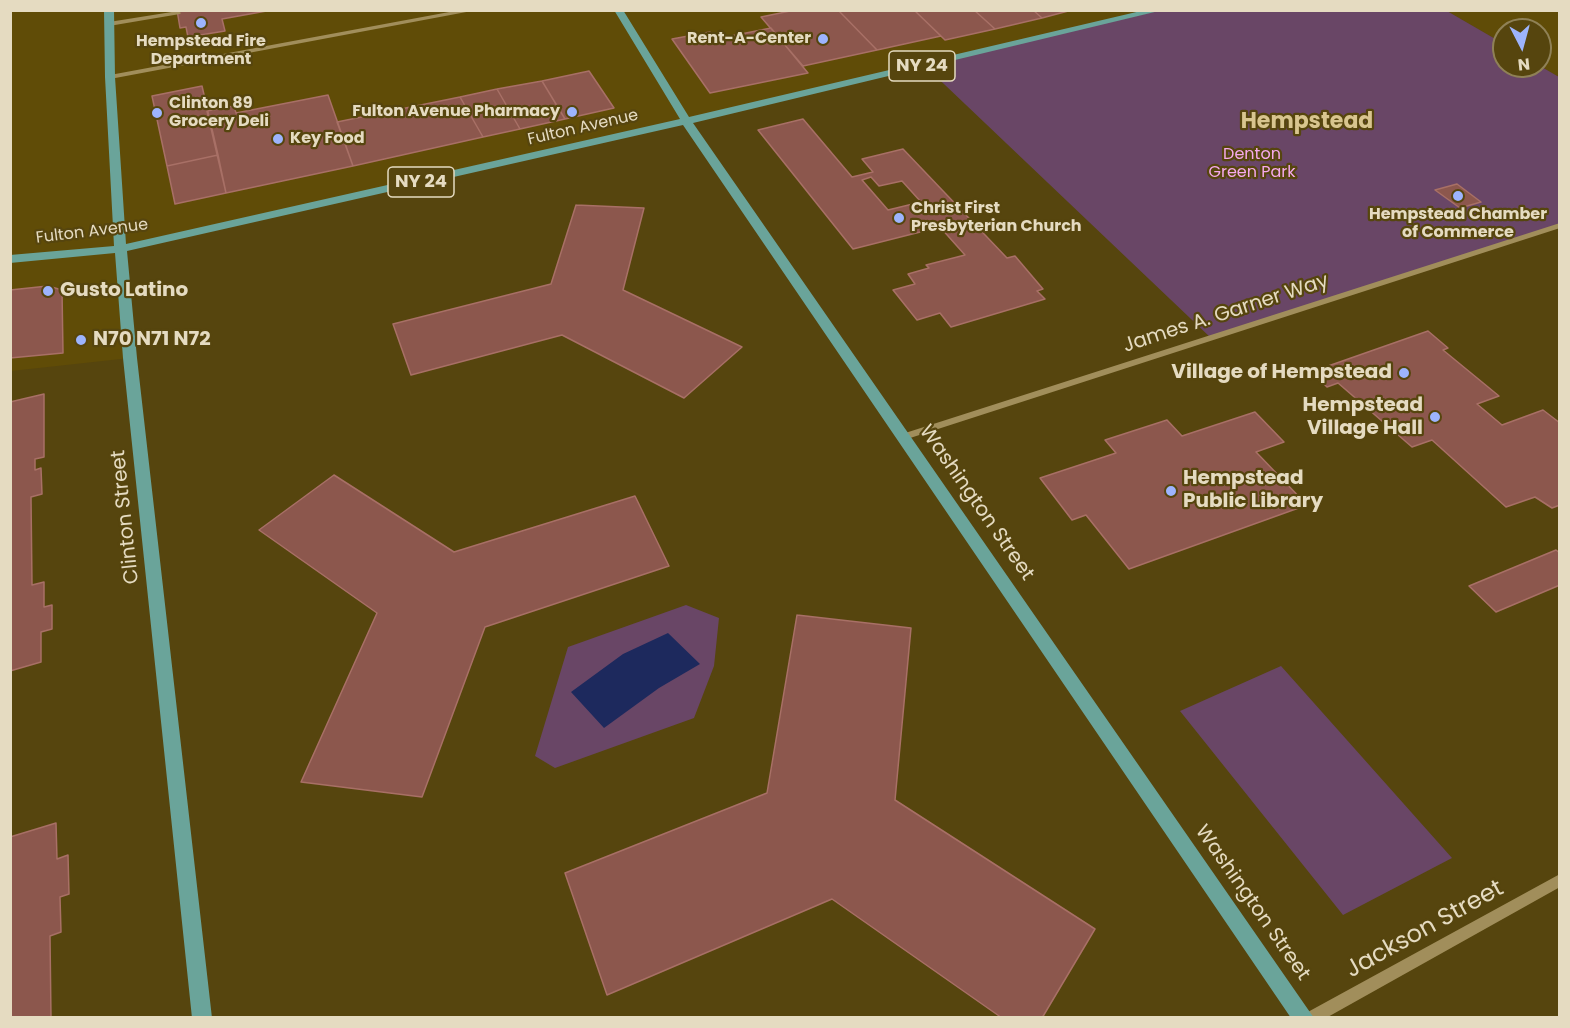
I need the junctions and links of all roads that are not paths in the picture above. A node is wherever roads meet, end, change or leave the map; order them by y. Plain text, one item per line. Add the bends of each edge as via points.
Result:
1 (109, 10) edge
2 (474, 10) edge
3 (618, 10) edge
4 (1159, 10) edge
5 (178, 13) dead end
6 (109, 24) junction
7 (110, 76) junction
8 (686, 121) junction
9 (1560, 225) edge
10 (120, 249) junction
11 (10, 259) edge
12 (903, 437) junction
13 (1560, 880) edge
14 (202, 1017) edge
15 (1304, 1017) edge
16 (1311, 1017) edge

1 - 6 main road, Clinton Street
2 - 7 street
3 - 8 main road, Washington Street
4 - 8 main road, Fulton Avenue / NY 24
5 - 6 street
6 - 7 main road, Clinton Street
7 - 10 main road, Clinton Street
8 - 10 main road, Fulton Avenue / NY 24
8 - 12 main road, Washington Street
9 - 12 street, James A. Garner Way
10 - 11 main road, Fulton Avenue / NY 24
10 - 14 main road, Clinton Street
12 - 15 main road, Washington Street
13 - 16 street, Jackson Street

